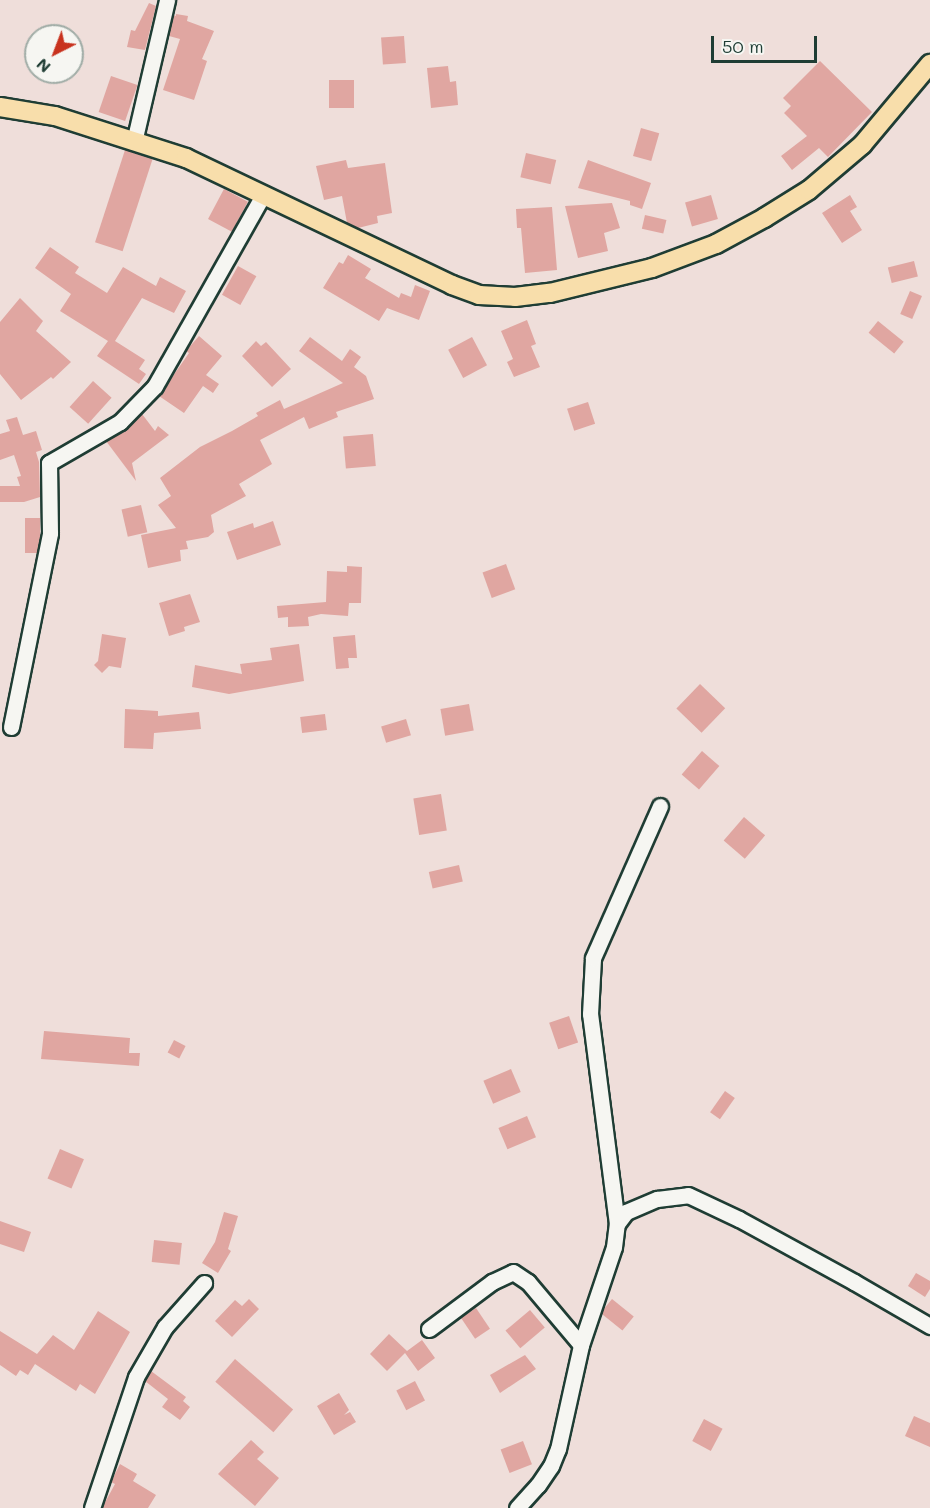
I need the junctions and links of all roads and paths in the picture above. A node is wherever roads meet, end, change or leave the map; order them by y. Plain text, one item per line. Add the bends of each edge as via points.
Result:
1 (167, 0) edge
2 (930, 64) edge
3 (0, 107) edge
4 (134, 142) junction
5 (263, 195) junction
6 (11, 727) dead end
7 (660, 806) dead end
8 (617, 1224) junction
9 (204, 1283) dead end
10 (930, 1326) edge
11 (429, 1329) dead end
12 (581, 1345) junction
13 (92, 1508) edge
14 (517, 1508) edge

1 - 4 street
2 - 5 main road via 862,145 809,190 764,218 716,244 652,268 550,293 515,297 470,292
3 - 4 main road via 55,116
4 - 5 main road via 186,158
5 - 6 street via 155,386 120,422 49,463 50,533
7 - 8 street via 593,958 590,1014
8 - 10 street via 626,1212 657,1199 688,1195
8 - 12 street via 614,1247
9 - 13 street via 165,1327 135,1377
11 - 12 street via 492,1282 513,1272 528,1282
12 - 14 street via 558,1449 538,1485

